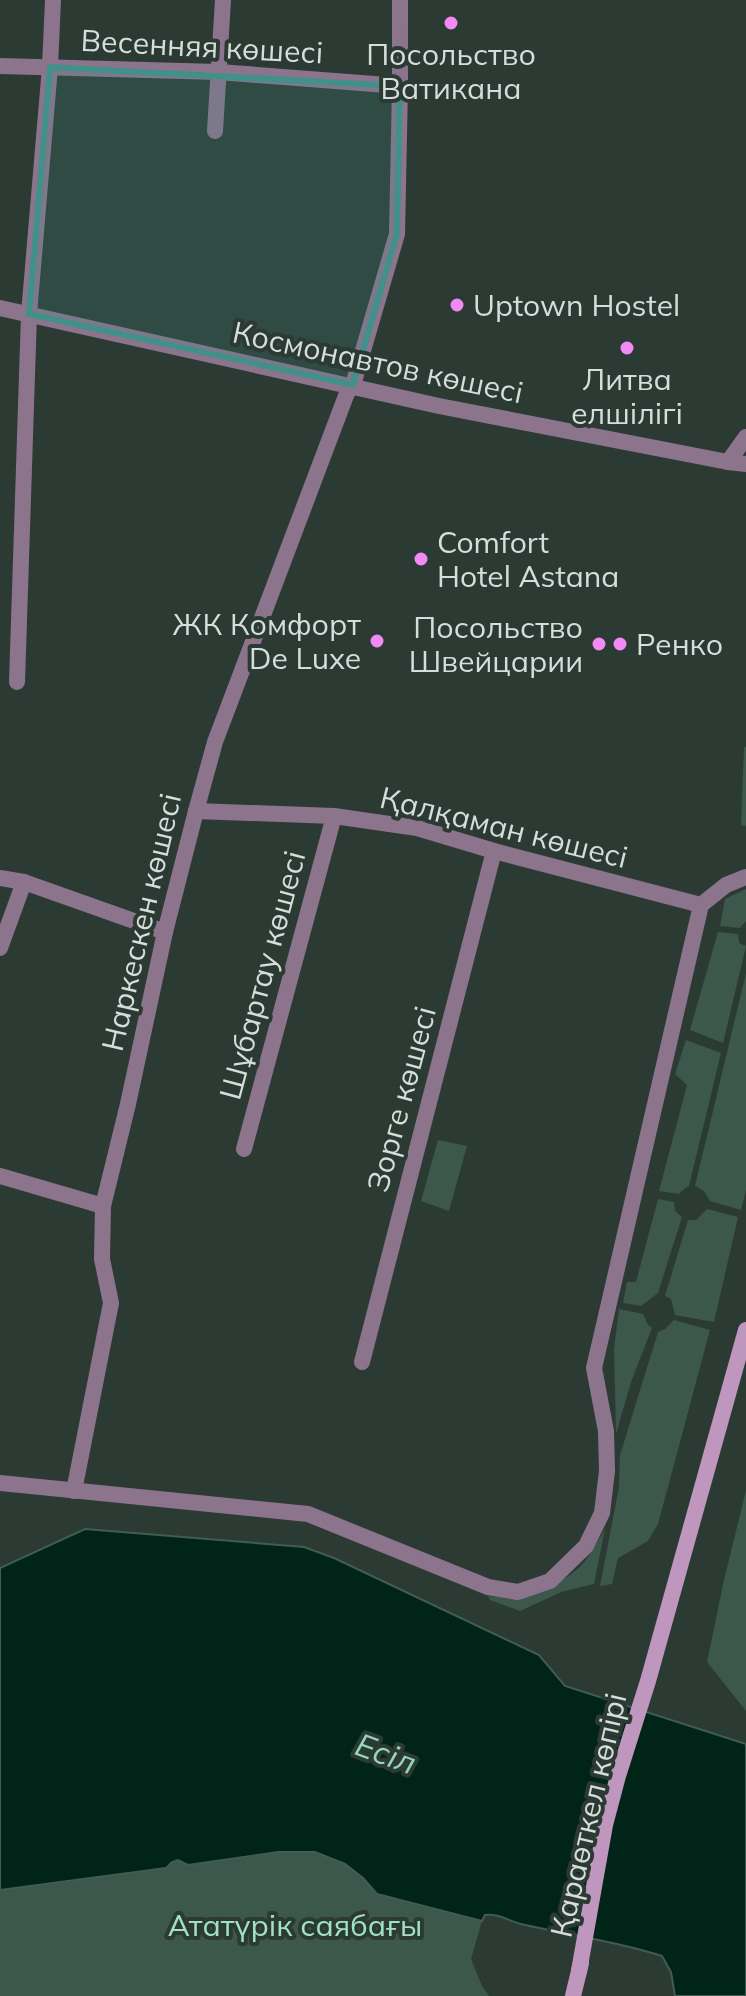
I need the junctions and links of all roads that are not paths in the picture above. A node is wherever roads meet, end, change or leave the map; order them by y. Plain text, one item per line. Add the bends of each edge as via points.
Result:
1 (53, 0) edge
2 (223, 0) edge
3 (400, 0) edge
4 (0, 66) edge
5 (50, 67) junction
6 (219, 72) junction
7 (400, 86) junction
8 (215, 131) dead end
9 (0, 308) edge
10 (29, 314) junction
11 (353, 385) junction
12 (746, 437) edge
13 (728, 462) junction
14 (746, 464) edge
15 (746, 478) edge
16 (17, 682) dead end
17 (196, 811) junction
18 (334, 816) junction
19 (494, 851) junction
20 (746, 877) edge
21 (0, 878) edge
22 (24, 882) junction
23 (701, 905) junction
24 (165, 932) junction
25 (0, 948) edge
26 (244, 1149) dead end
27 (0, 1176) edge
28 (103, 1206) junction
29 (746, 1330) edge
30 (362, 1362) dead end
31 (0, 1483) edge
32 (74, 1491) junction
33 (573, 1996) edge

1 - 5 street
2 - 6 street
3 - 7 street, Наркескен көшесі
4 - 5 street, Весенняя көшесі
5 - 6 street, Весенняя көшесі
5 - 10 street
6 - 7 street, Весенняя көшесі
6 - 8 street
7 - 11 street, Наркескен көшесі via 397,234
9 - 10 street, Космонавтов көшесі
10 - 11 street, Космонавтов көшесі
10 - 16 street
11 - 13 street, Космонавтов көшесі
11 - 17 street, Наркескен көшесі via 215,742
12 - 13 street
13 - 14 street, Космонавтов көшесі
13 - 15 street
17 - 18 street, Қалқаман көшесі
17 - 24 street, Наркескен көшесі
18 - 19 street, Қалқаман көшесі via 417,828
18 - 26 street, Шұбартау көшесі
19 - 23 street, Қалқаман көшесі
19 - 30 street, Зорге көшесі
20 - 23 street
21 - 22 street
22 - 24 street
22 - 25 street
23 - 32 street via 594,1368 606,1431 602,1513 586,1546 550,1581 518,1592 488,1587 308,1514
24 - 28 street, Наркескен көшесі
27 - 28 street
28 - 32 street, Наркескен көшесі via 102,1259 111,1303
29 - 33 main road, Қараөткел көпірі via 648,1681
31 - 32 street

